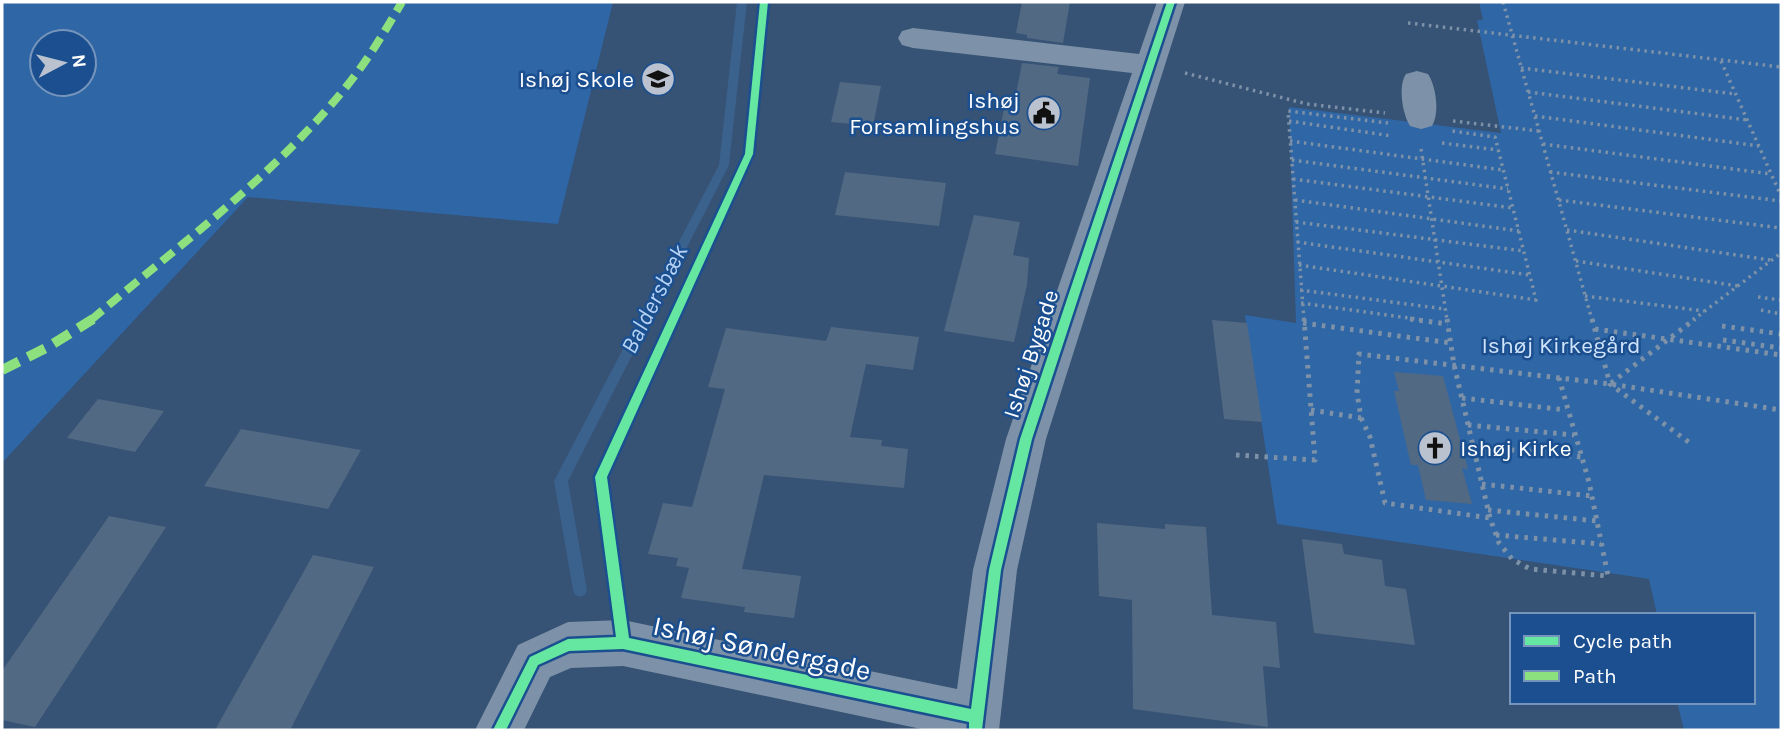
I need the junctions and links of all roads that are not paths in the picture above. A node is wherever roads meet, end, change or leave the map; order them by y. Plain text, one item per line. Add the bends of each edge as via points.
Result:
1 (1171, 2) edge
2 (913, 38) dead end
3 (1150, 65) junction
4 (1417, 80) dead end
5 (1419, 122) road end
6 (975, 723) edge
7 (499, 730) edge

1 - 3 street, Ishøj Bygade
2 - 3 street
3 - 6 street, Ishøj Bygade via 1026,439 995,570
4 - 5 street
6 - 7 street, Ishøj Søndergade via 623,643 568,645 534,661

